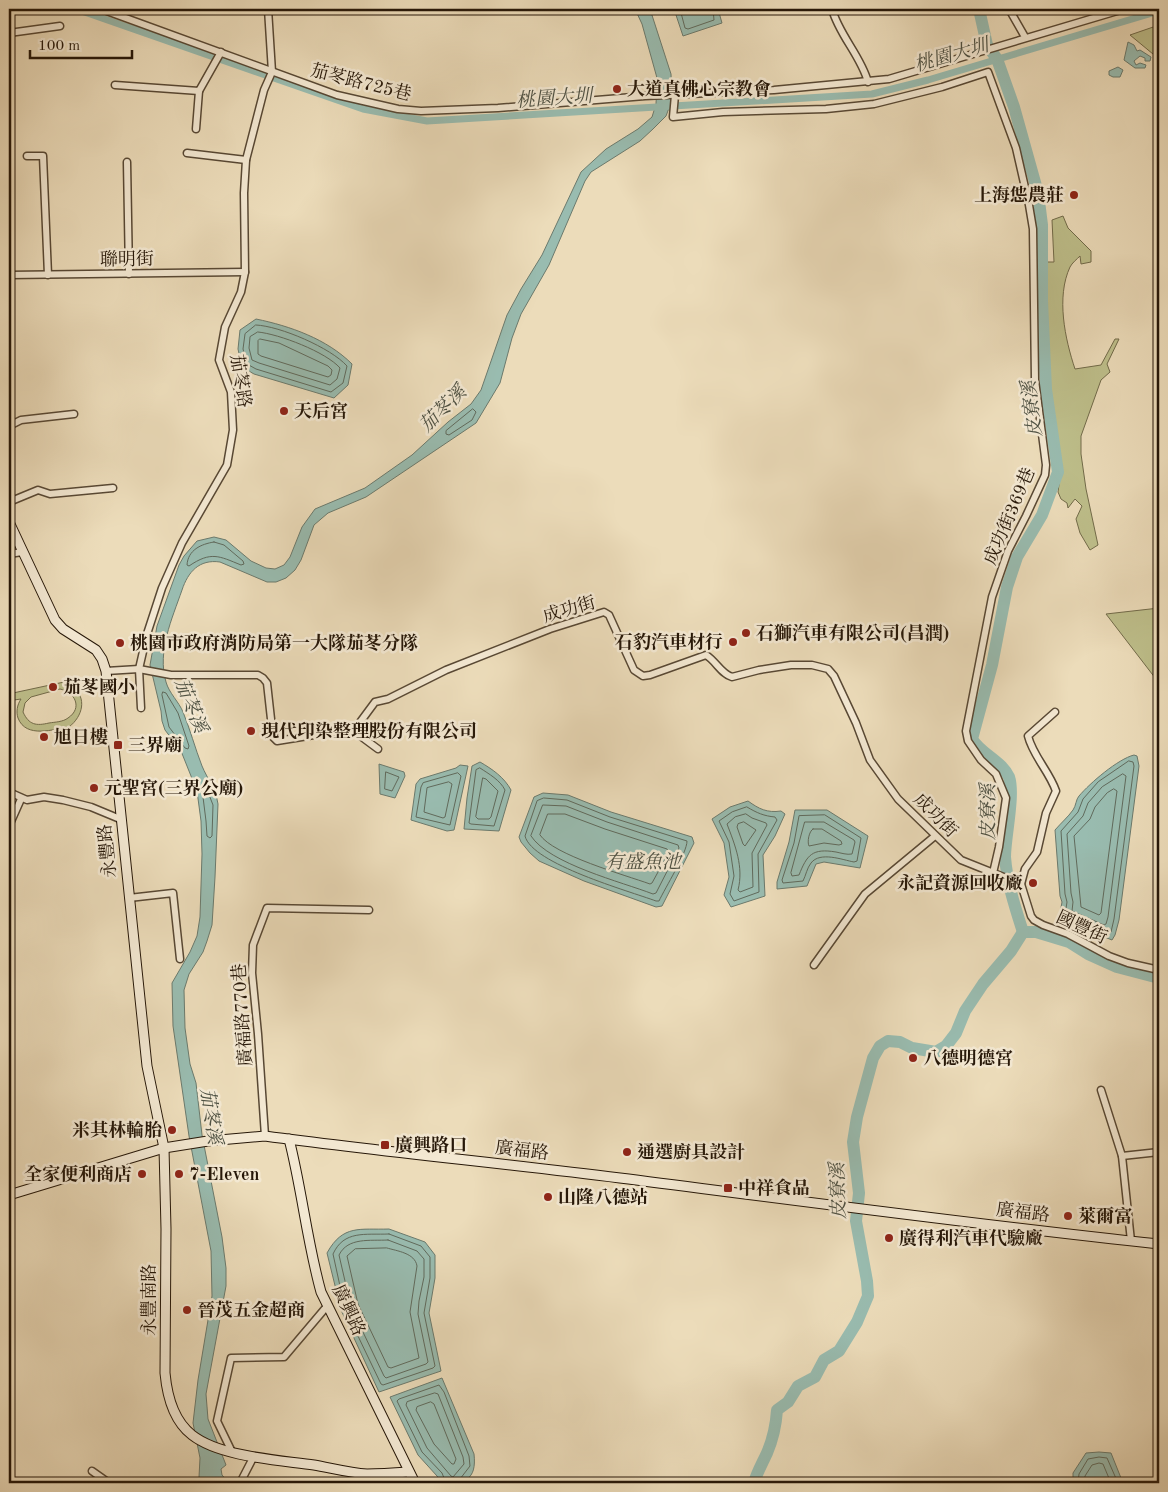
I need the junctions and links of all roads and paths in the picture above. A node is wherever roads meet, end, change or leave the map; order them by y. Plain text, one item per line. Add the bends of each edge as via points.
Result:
1 (101, 9) edge
2 (268, 9) edge
3 (832, 9) edge
4 (1009, 9) edge
5 (1124, 9) edge
6 (60, 26) dead end
7 (9, 34) edge
8 (1025, 37) junction
9 (220, 54) junction
10 (271, 73) junction
11 (868, 82) junction
12 (115, 85) dead end
13 (199, 91) junction
14 (675, 95) junction
15 (196, 129) dead end
16 (187, 153) dead end
17 (26, 156) dead end
18 (246, 160) junction
19 (127, 162) dead end
20 (245, 272) junction
21 (129, 274) junction
22 (9, 275) edge
23 (48, 275) junction
24 (74, 414) dead end
25 (9, 426) edge
26 (113, 488) dead end
27 (9, 502) edge
28 (9, 522) edge
29 (22, 552) junction
30 (9, 554) edge
31 (139, 669) junction
32 (106, 670) junction
33 (141, 708) dead end
34 (1055, 712) dead end
35 (351, 729) junction
36 (378, 749) dead end
37 (9, 792) edge
38 (22, 799) junction
39 (120, 818) junction
40 (9, 826) edge
41 (935, 836) junction
42 (993, 873) junction
43 (1019, 882) junction
44 (129, 898) junction
45 (370, 910) dead end
46 (180, 959) dead end
47 (814, 965) dead end
48 (1159, 970) edge
49 (1101, 1090) dead end
50 (265, 1136) junction
51 (289, 1139) junction
52 (164, 1148) junction
53 (1159, 1152) edge
54 (1122, 1156) junction
55 (9, 1195) edge
56 (1130, 1241) junction
57 (1159, 1244) edge
58 (328, 1306) junction
59 (232, 1452) junction
60 (254, 1456) junction
61 (92, 1471) dead end
62 (409, 1472) junction
63 (109, 1483) edge
64 (240, 1483) edge
65 (415, 1483) edge

1 - 9 street, 茄苳路725巷
2 - 10 street
3 - 11 street via 866,72
4 - 8 street
5 - 8 street, 茄苳路725巷
6 - 7 street
8 - 11 street, 茄苳路725巷 via 910,74
9 - 10 street, 茄苳路725巷
9 - 13 street
10 - 14 street, 茄苳路725巷 via 369,103 421,111
10 - 18 street, 茄苳路
11 - 14 street, 茄苳路725巷
12 - 13 street
13 - 15 street
14 - 42 street, 成功街369巷 via 673,117 826,109 874,104 988,72 1016,148 1033,229 1034,380 1046,465 1045,475 1008,550 992,597 966,731 968,741 981,760 996,774 1006,798
16 - 18 street
17 - 23 street via 43,156
18 - 20 street, 茄苳路
19 - 21 street
20 - 21 street, 聯明街
20 - 31 street, 茄苳路 via 241,292 225,327 220,360 231,392 233,430 228,465 178,552 162,588
21 - 23 street, 聯明街
22 - 23 street, 聯明街
24 - 25 street via 21,420
26 - 27 street via 50,494 38,490
28 - 29 street, 永豐路
29 - 30 street
29 - 32 street, 永豐路 via 55,620 96,650
31 - 32 street
31 - 33 street, 茄苳路
31 - 35 street via 167,674 258,675 264,678 272,738 277,741
32 - 39 street, 永豐路
34 - 43 street via 1028,736 1056,791 1046,813 1037,852
35 - 36 street
35 - 41 street, 成功街 via 358,725 375,702 550,629 604,612 609,615 634,670 643,676 706,655 732,677 791,665 828,669 856,723 870,760 898,799
37 - 38 street
38 - 39 street via 44,797 63,800
38 - 40 street
39 - 44 street, 永豐路
41 - 42 street, 成功街 via 961,860
41 - 47 street via 864,894
42 - 43 street, 成功街
43 - 48 street, 國豐街 via 1034,920 1109,956
44 - 46 street via 173,893
44 - 52 street, 永豐路 via 147,1066
45 - 50 street, 廣福路770巷 via 267,908 253,945 252,973
49 - 54 street
50 - 51 street, 廣福路
50 - 52 street, 廣福路
51 - 56 street, 廣福路
51 - 58 street, 廣興路 via 314,1268
52 - 55 street
52 - 59 street, 永豐南路 via 168,1394 183,1427 200,1440
53 - 54 street
54 - 56 street
56 - 57 street, 廣福路
58 - 59 street via 284,1357 231,1358 217,1421
58 - 62 street, 廣興路
59 - 60 street
60 - 62 street via 366,1474
60 - 64 street
61 - 63 street
62 - 65 street, 廣興路

